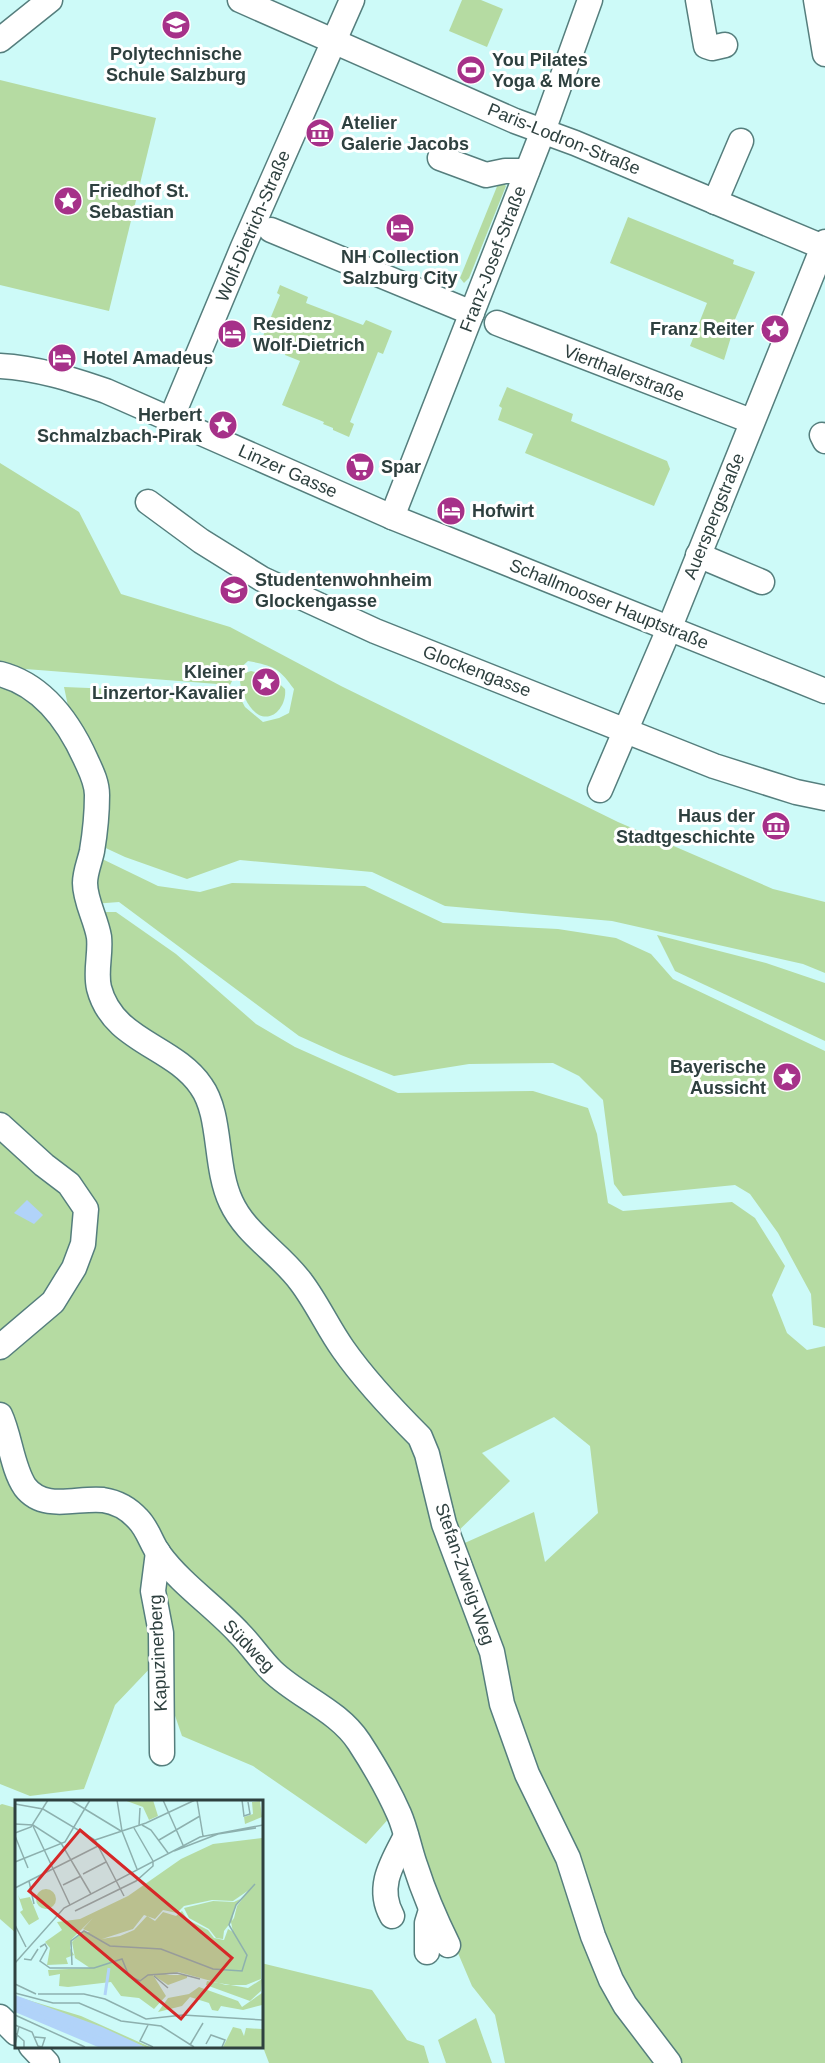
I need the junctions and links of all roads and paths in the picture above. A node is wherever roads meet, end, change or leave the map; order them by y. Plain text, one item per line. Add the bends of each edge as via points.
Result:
1 (50, 0) edge
2 (240, 0) edge
3 (352, 0) edge
4 (590, 0) edge
5 (698, 0) edge
6 (816, 0) edge
7 (0, 40) edge
8 (333, 41) junction
9 (725, 45) dead end
10 (825, 54) edge
11 (543, 131) junction
12 (741, 141) dead end
13 (440, 158) dead end
14 (527, 171) junction
15 (715, 202) junction
16 (271, 230) dead end
17 (824, 244) edge
18 (472, 313) junction
19 (497, 323) dead end
20 (0, 366) edge
21 (751, 421) junction
22 (177, 427) junction
23 (148, 502) dead end
24 (392, 517) junction
25 (698, 555) junction
26 (762, 582) dead end
27 (669, 629) junction
28 (0, 675) edge
29 (825, 691) edge
30 (626, 730) junction
31 (600, 790) dead end
32 (825, 798) edge
33 (0, 1125) edge
34 (0, 1347) edge
35 (0, 1414) edge
36 (158, 1552) junction
37 (162, 1753) dead end
38 (406, 1836) junction
39 (392, 1916) dead end
40 (437, 1948) dead end
41 (0, 2017) edge
42 (15, 2032) edge
43 (33, 2048) edge
44 (47, 2063) edge
45 (669, 2063) edge

1 - 7 street
2 - 8 street, Paris-Lodron-Straße
3 - 8 street, Wolf-Dietrich-Straße
4 - 11 street, Franz-Josef-Straße
5 - 9 street via 706,46
6 - 10 street
8 - 11 street, Paris-Lodron-Straße
8 - 22 street, Wolf-Dietrich-Straße via 243,246
11 - 14 street, Franz-Josef-Straße
11 - 15 street, Paris-Lodron-Straße
12 - 15 street
13 - 14 street via 486,175
14 - 18 street, Franz-Josef-Straße
15 - 17 street, Paris-Lodron-Straße
16 - 18 street
17 - 21 street, Auerspergstraße
18 - 24 street, Franz-Josef-Straße
19 - 21 street, Vierthalerstraße
20 - 22 street, Linzer Gasse via 70,378
21 - 25 street, Auerspergstraße
22 - 24 street, Linzer Gasse
23 - 30 street, Glockengasse via 262,579 375,631
24 - 27 street, Schallmooser Hauptstraße
25 - 26 street
25 - 27 street, Auerspergstraße
27 - 29 street, Schallmooser Hauptstraße
27 - 30 street, Auerspergstraße
28 - 45 street, Stefan-Zweig-Weg via 30,688 53,706 68,724 95,780 92,849 85,882 99,939 96,973 106,1007 135,1038 179,1063 202,1087 211,1104 222,1182 237,1214 282,1258 343,1349 420,1437 444,1524 492,1652 502,1704 527,1774 568,1858 592,1936 611,1980
30 - 31 street, Auerspergstraße
30 - 32 street, Glockengasse via 714,766
33 - 34 street via 69,1184 86,1209 83,1244 74,1268 53,1302
35 - 36 street, Südweg via 26,1488 57,1502 114,1503 139,1520
36 - 37 street, Kapuzinerberg via 153,1590 161,1633
36 - 38 street, Südweg via 272,1670 332,1713 358,1740 386,1787
38 - 39 street via 385,1886 386,1904
38 - 40 street, Südweg via 431,1910 427,1923
41 - 42 street
43 - 44 street

